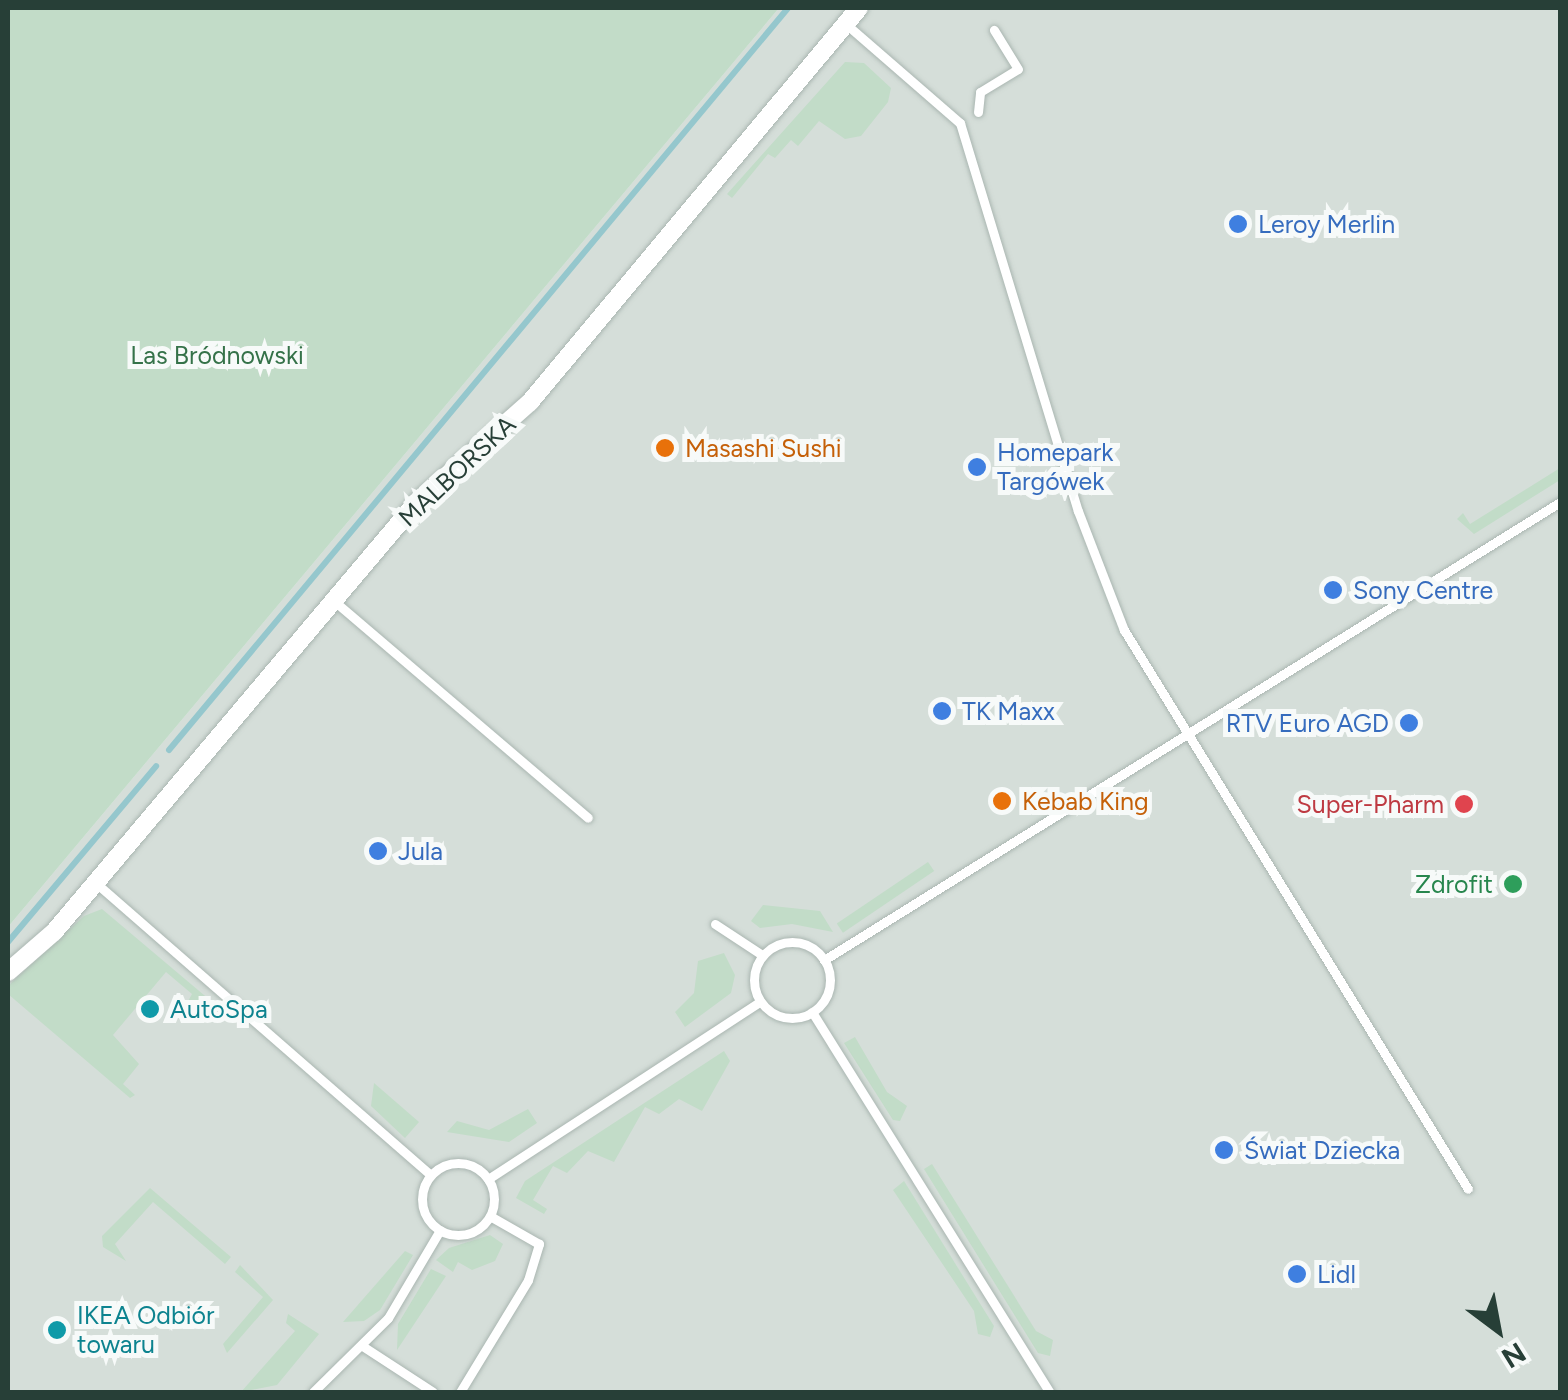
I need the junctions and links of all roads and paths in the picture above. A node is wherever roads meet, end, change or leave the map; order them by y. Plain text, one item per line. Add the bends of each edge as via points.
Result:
1 (859, 8) edge
2 (846, 24) junction
3 (994, 30) dead end
4 (978, 112) dead end
5 (1560, 502) edge
6 (334, 600) junction
7 (1188, 734) junction
8 (588, 818) dead end
9 (96, 883) junction
10 (715, 924) dead end
11 (762, 956) junction
12 (824, 960) junction
13 (8, 972) edge
14 (760, 1002) junction
15 (812, 1012) junction
16 (431, 1174) junction
17 (488, 1179) junction
18 (1468, 1189) dead end
19 (490, 1216) junction
20 (440, 1230) junction
21 (364, 1346) junction
22 (313, 1392) edge
23 (433, 1392) edge
24 (460, 1392) edge
25 (1049, 1392) edge

1 - 2 street, MALBORSKA
2 - 6 street, MALBORSKA via 530,402 417,502
2 - 7 lane via 960,123 1085,529 1124,630
3 - 4 lane via 1018,68 980,92
5 - 7 lane
6 - 8 lane
6 - 9 street, MALBORSKA
7 - 12 lane
7 - 18 lane
9 - 13 street, MALBORSKA via 46,941
9 - 16 lane
10 - 11 lane
11 - 12 lane via 792,942
11 - 14 lane via 754,976
12 - 15 lane via 829,987
14 - 15 lane via 780,1016
14 - 17 lane
15 - 25 lane
16 - 17 lane via 460,1163
16 - 20 lane via 422,1208
17 - 19 lane via 494,1197
19 - 20 lane via 468,1234
19 - 24 lane via 539,1244 528,1280
20 - 21 lane
21 - 22 lane
21 - 23 lane

